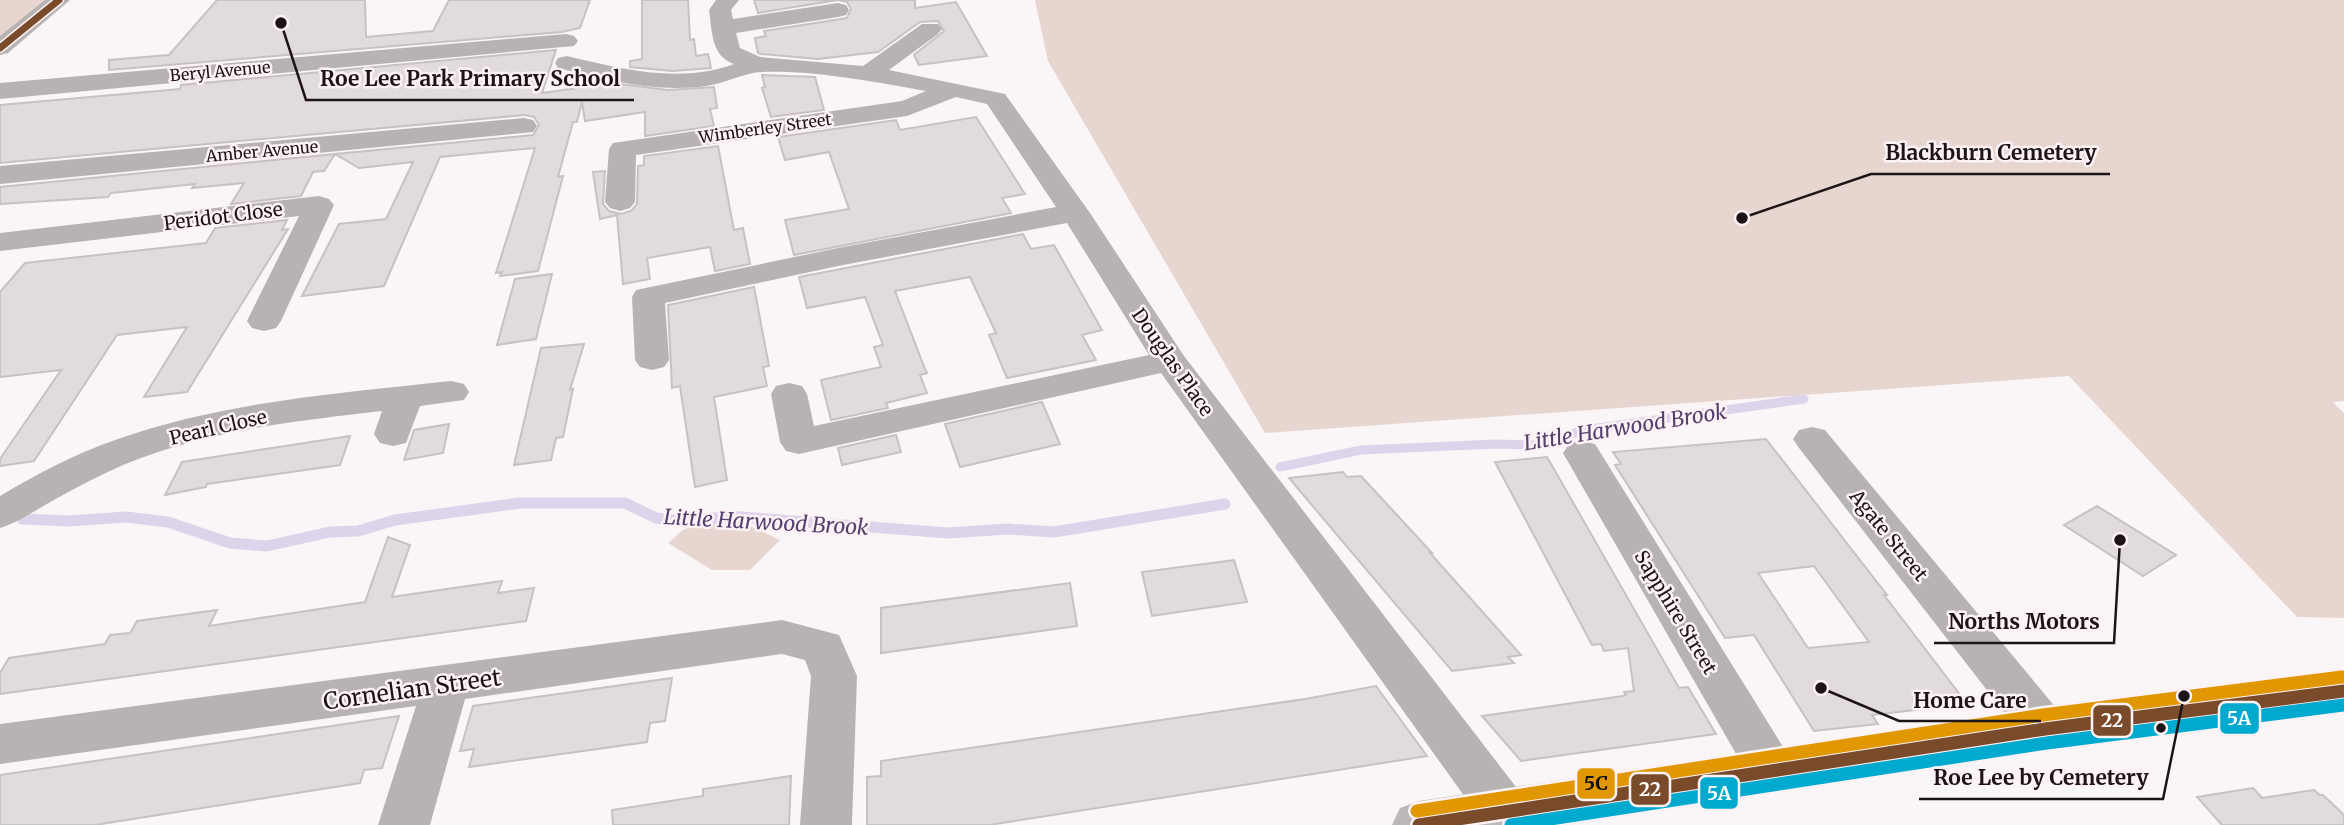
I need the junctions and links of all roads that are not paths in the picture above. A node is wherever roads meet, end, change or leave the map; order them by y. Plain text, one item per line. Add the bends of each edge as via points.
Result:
1 (59, 0) edge
2 (728, 0) edge
3 (838, 10) dead end
4 (723, 28) junction
5 (930, 29) dead end
6 (0, 48) edge
7 (757, 64) junction
8 (869, 74) junction
9 (956, 89) junction
10 (0, 91) edge
11 (524, 126) dead end
12 (0, 175) edge
13 (620, 202) dead end
14 (1075, 213) junction
15 (0, 242) edge
16 (264, 321) dead end
17 (652, 359) dead end
18 (1170, 361) junction
19 (451, 392) dead end
20 (789, 394) dead end
21 (405, 397) junction
22 (393, 434) dead end
23 (1812, 439) dead end
24 (1582, 453) dead end
25 (0, 514) edge
26 (446, 685) junction
27 (2344, 691) edge
28 (2045, 729) junction
29 (0, 744) edge
30 (1771, 769) junction
31 (1505, 812) junction
32 (404, 825) edge
33 (826, 825) edge
34 (1419, 825) edge

1 - 6 street
2 - 4 street via 720,10
3 - 4 street
4 - 7 street via 727,50
5 - 8 street
7 - 8 street, Douglas Place
7 - 10 street, Beryl Avenue via 728,76 647,81 566,52
8 - 9 street, Douglas Place
9 - 13 street, Wimberley Street via 907,108 623,149
9 - 14 street, Douglas Place via 996,99
11 - 12 street, Amber Avenue
14 - 17 street via 648,297
14 - 18 street, Douglas Place
15 - 16 street, Peridot Close via 318,205
18 - 20 street via 799,442
18 - 31 street, Douglas Place
19 - 21 street, Pearl Close
21 - 22 street
21 - 25 street, Pearl Close via 240,419 144,444 104,459
23 - 28 street, Agate Street
24 - 30 street, Sapphire Street
26 - 29 street, Cornelian Street
26 - 32 street
26 - 33 street, Cornelian Street via 782,637 823,647 834,676
27 - 28 highway
28 - 30 highway
30 - 31 highway
31 - 34 highway

